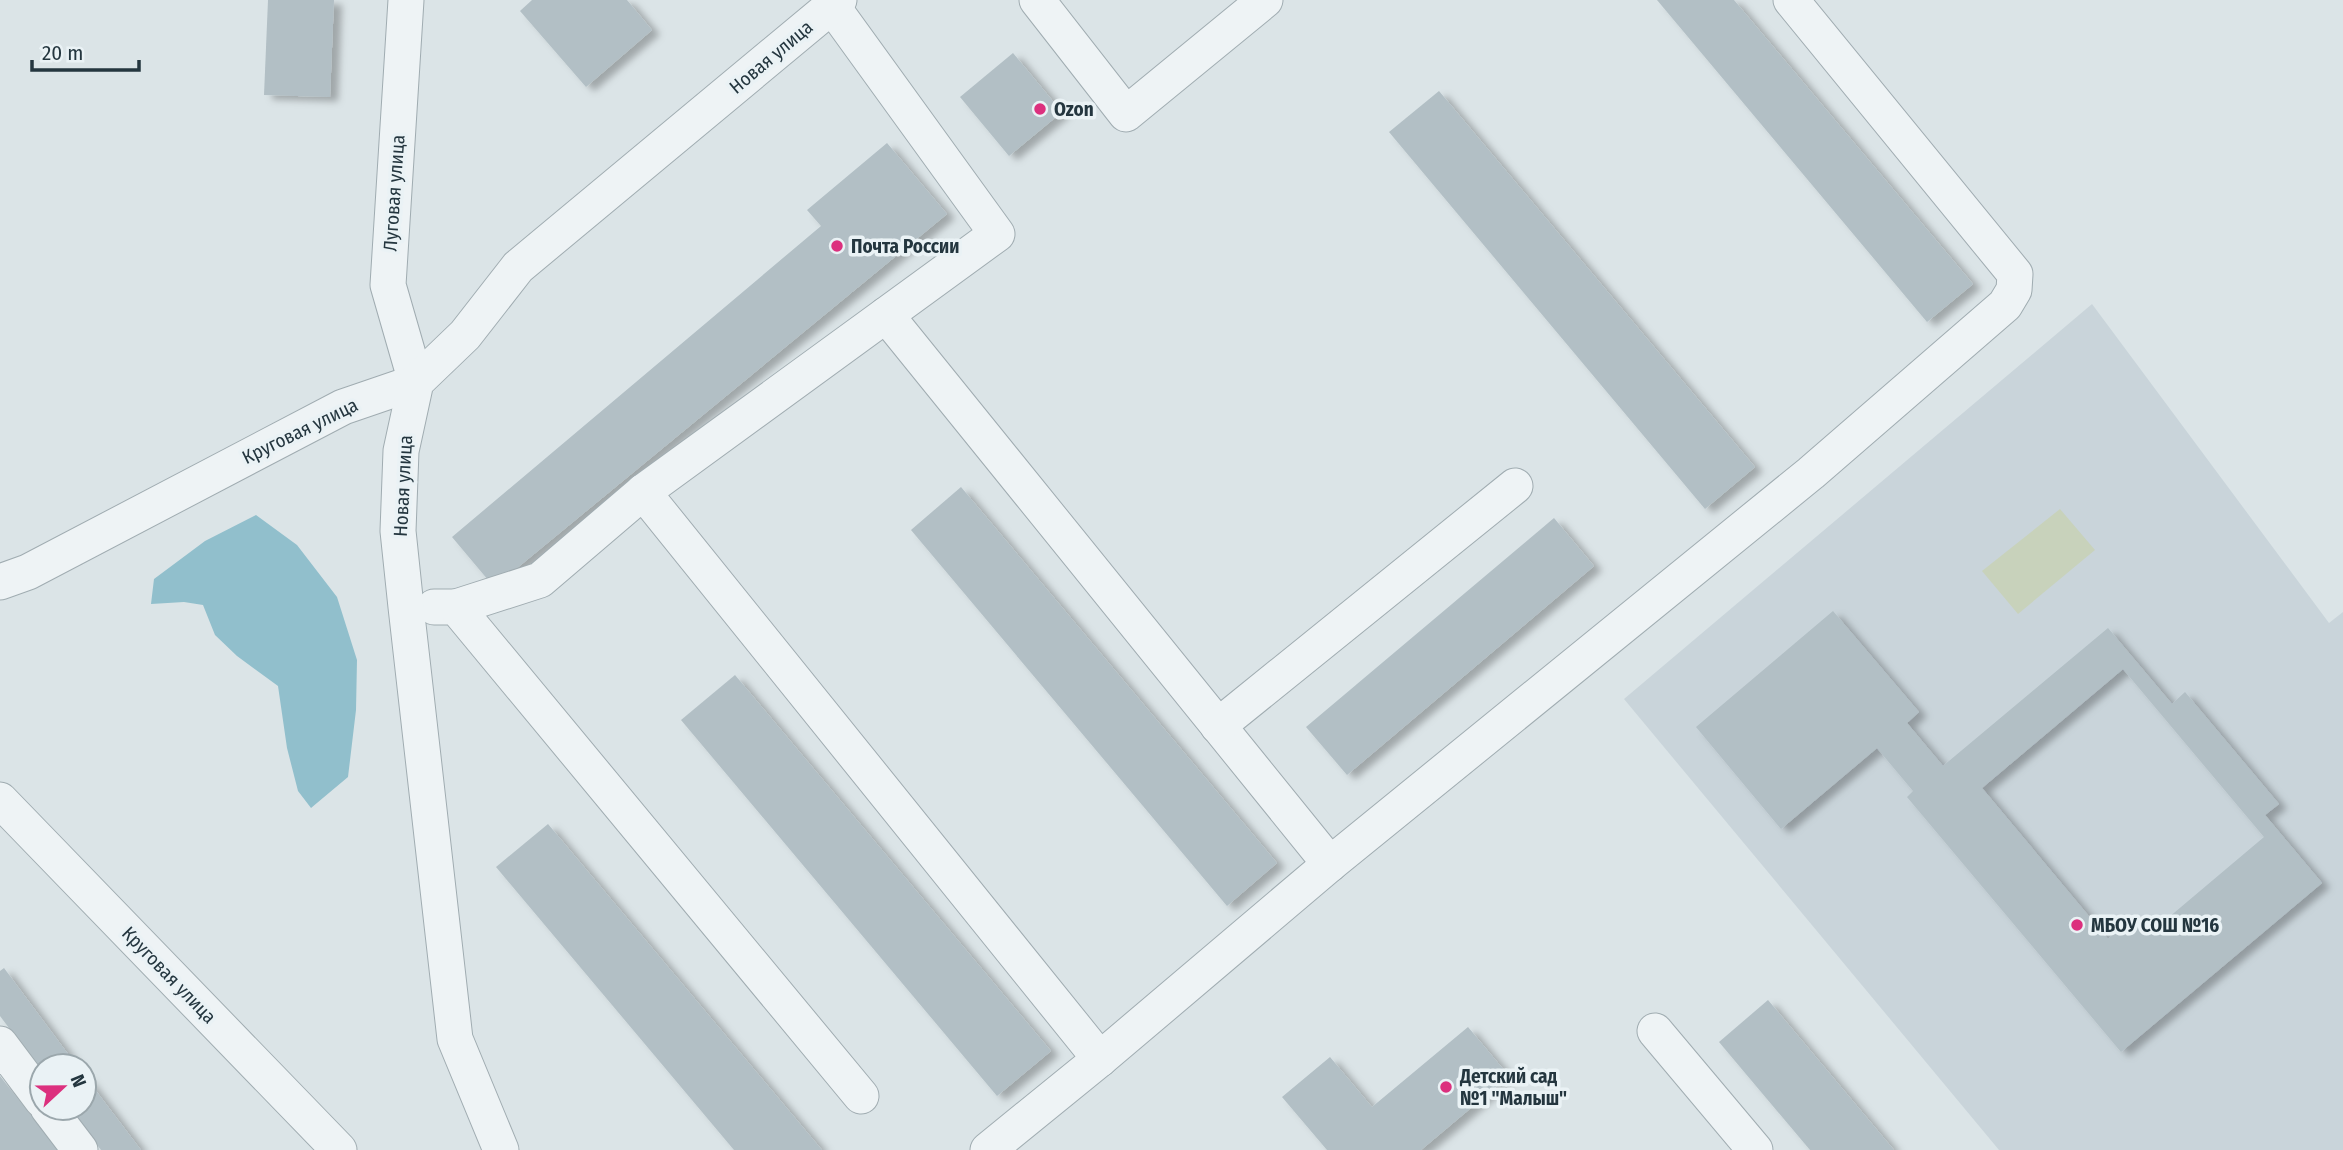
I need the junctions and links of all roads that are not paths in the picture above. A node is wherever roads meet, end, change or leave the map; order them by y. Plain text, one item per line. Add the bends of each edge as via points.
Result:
1 (406, 0) edge
2 (1037, 0) edge
3 (1265, 0) edge
4 (1791, 0) edge
5 (835, 3) edge
6 (886, 315) junction
7 (416, 382) junction
8 (1515, 486) dead end
9 (643, 492) junction
10 (0, 582) edge
11 (406, 607) junction
12 (456, 607) junction
13 (1218, 726) junction
14 (0, 800) edge
15 (1330, 864) junction
16 (1655, 1031) dead end
17 (0, 1044) edge
18 (1100, 1059) junction
19 (28, 1081) edge
20 (862, 1096) dead end
21 (59, 1122) edge
22 (80, 1150) edge
23 (339, 1150) edge
24 (501, 1150) edge
25 (988, 1150) edge
26 (1755, 1150) edge

1 - 7 street, Луговая улица via 388,285
2 - 3 street via 1126,114
4 - 15 street via 2015,274 2014,290 2006,305 1811,473
5 - 6 street via 997,234
5 - 7 street, Новая улица via 518,267 465,334
6 - 9 street
6 - 13 street
7 - 10 street, Круговая улица via 343,407 28,572
7 - 11 street, Новая улица via 401,451 398,531
8 - 13 street
9 - 12 street via 540,580
9 - 18 street
11 - 12 street
11 - 24 street, Новая улица via 455,1039
12 - 20 street
13 - 15 street
14 - 23 street, Круговая улица
15 - 18 street
16 - 26 street
17 - 19 street
18 - 25 street
21 - 22 street

